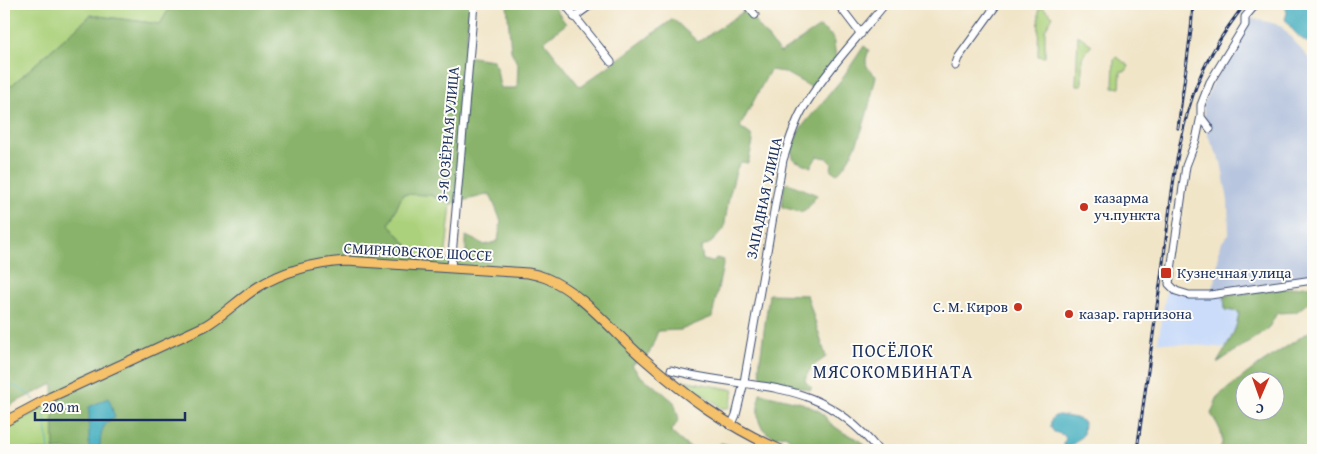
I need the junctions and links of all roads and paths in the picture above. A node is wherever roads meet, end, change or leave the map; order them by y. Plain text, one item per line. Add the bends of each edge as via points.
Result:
1 (474, 4) edge
2 (565, 4) edge
3 (592, 4) edge
4 (746, 4) edge
5 (838, 4) edge
6 (885, 4) edge
7 (997, 4) edge
8 (1256, 4) edge
9 (755, 15) dead end
10 (574, 17) junction
11 (861, 34) junction
12 (611, 62) dead end
13 (955, 66) dead end
14 (1201, 116) junction
15 (1210, 129) dead end
16 (451, 267) junction
17 (1313, 280) edge
18 (671, 370) dead end
19 (744, 382) junction
20 (4, 422) edge
21 (731, 426) junction
22 (781, 450) edge
23 (878, 450) edge

1 - 16 street, 3-Я ОЗЁРНАЯ УЛИЦА
2 - 10 street
3 - 10 street
4 - 9 street
5 - 11 street
6 - 11 street, ЗАПАДНАЯ УЛИЦА
7 - 13 street
8 - 14 street via 1243,16 1245,25 1210,82 1201,105
10 - 12 street
11 - 19 street, ЗАПАДНАЯ УЛИЦА via 805,106 790,137 783,160
14 - 15 street
14 - 17 street via 1186,166 1169,284 1176,291 1189,295 1210,295
16 - 20 main road, СМИРНОВСКОЕ ШОССЕ via 346,261 323,263 279,276 258,287 205,326
16 - 21 main road, СМИРНОВСКОЕ ШОССЕ via 528,272 547,278 588,306 684,393
18 - 19 street
19 - 21 street, ЗАПАДНАЯ УЛИЦА
19 - 23 street via 786,390 834,409
21 - 22 main road, СМИРНОВСКОЕ ШОССЕ

